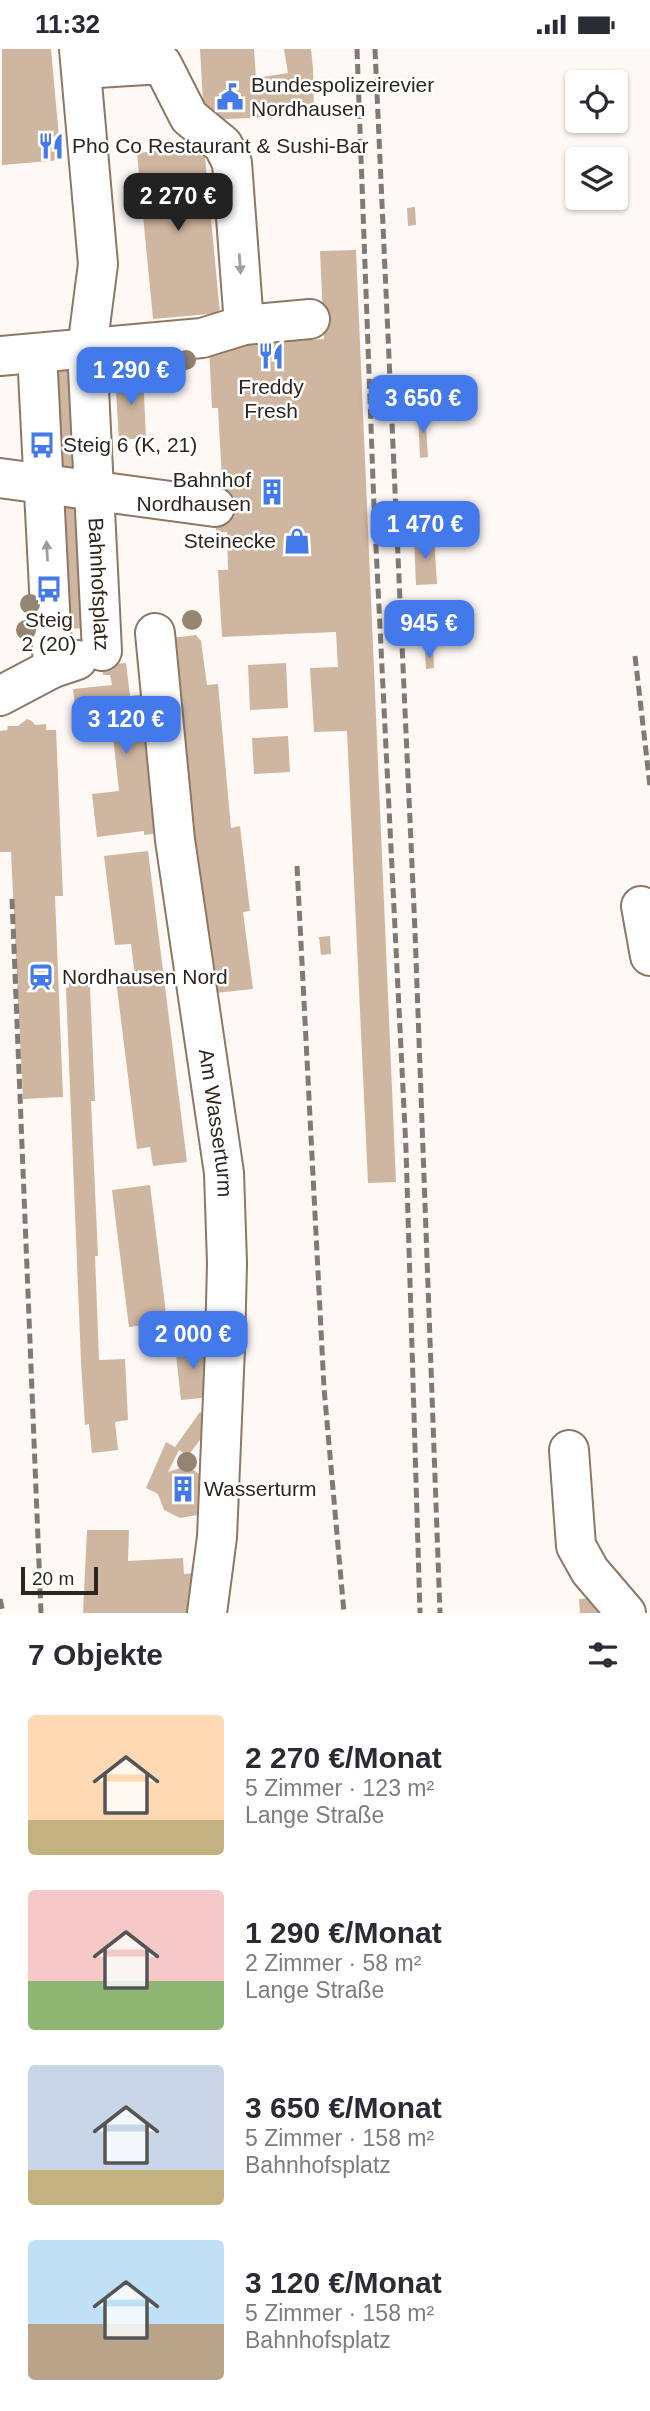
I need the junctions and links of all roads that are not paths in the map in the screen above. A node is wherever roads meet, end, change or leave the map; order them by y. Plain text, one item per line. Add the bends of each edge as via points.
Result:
1 (167, 56) edge
2 (80, 59) edge
3 (310, 319) dead end
4 (244, 325) junction
5 (87, 349) junction
6 (18, 355) edge
7 (0, 478) edge
8 (44, 484) junction
9 (94, 491) junction
10 (215, 507) dead end
11 (102, 651) junction
12 (53, 668) junction
13 (0, 696) edge
14 (641, 906) dead end
15 (650, 956) edge
16 (569, 1450) dead end
17 (207, 1613) edge
18 (626, 1613) edge

1 - 2 street
1 -> 4 street via 189,117 223,145 232,163
2 - 5 street, Bahnhofsplatz via 99,264
3 - 4 street
4 - 5 street via 202,338
5 - 6 street
5 - 9 street, Bahnhofsplatz
6 - 8 street
7 - 8 street, Bahnhofsplatz
8 - 9 street, Bahnhofsplatz
12 -> 8 street
9 - 10 street, Bahnhofsplatz
9 - 11 street, Bahnhofsplatz
11 - 12 street, Bahnhofsplatz
11 - 17 street, Am Wasserturm via 161,632 175,840 224,1173 225,1348 217,1537
12 - 13 street, Bahnhofsplatz
14 - 15 street
16 - 18 street via 576,1546 590,1571

